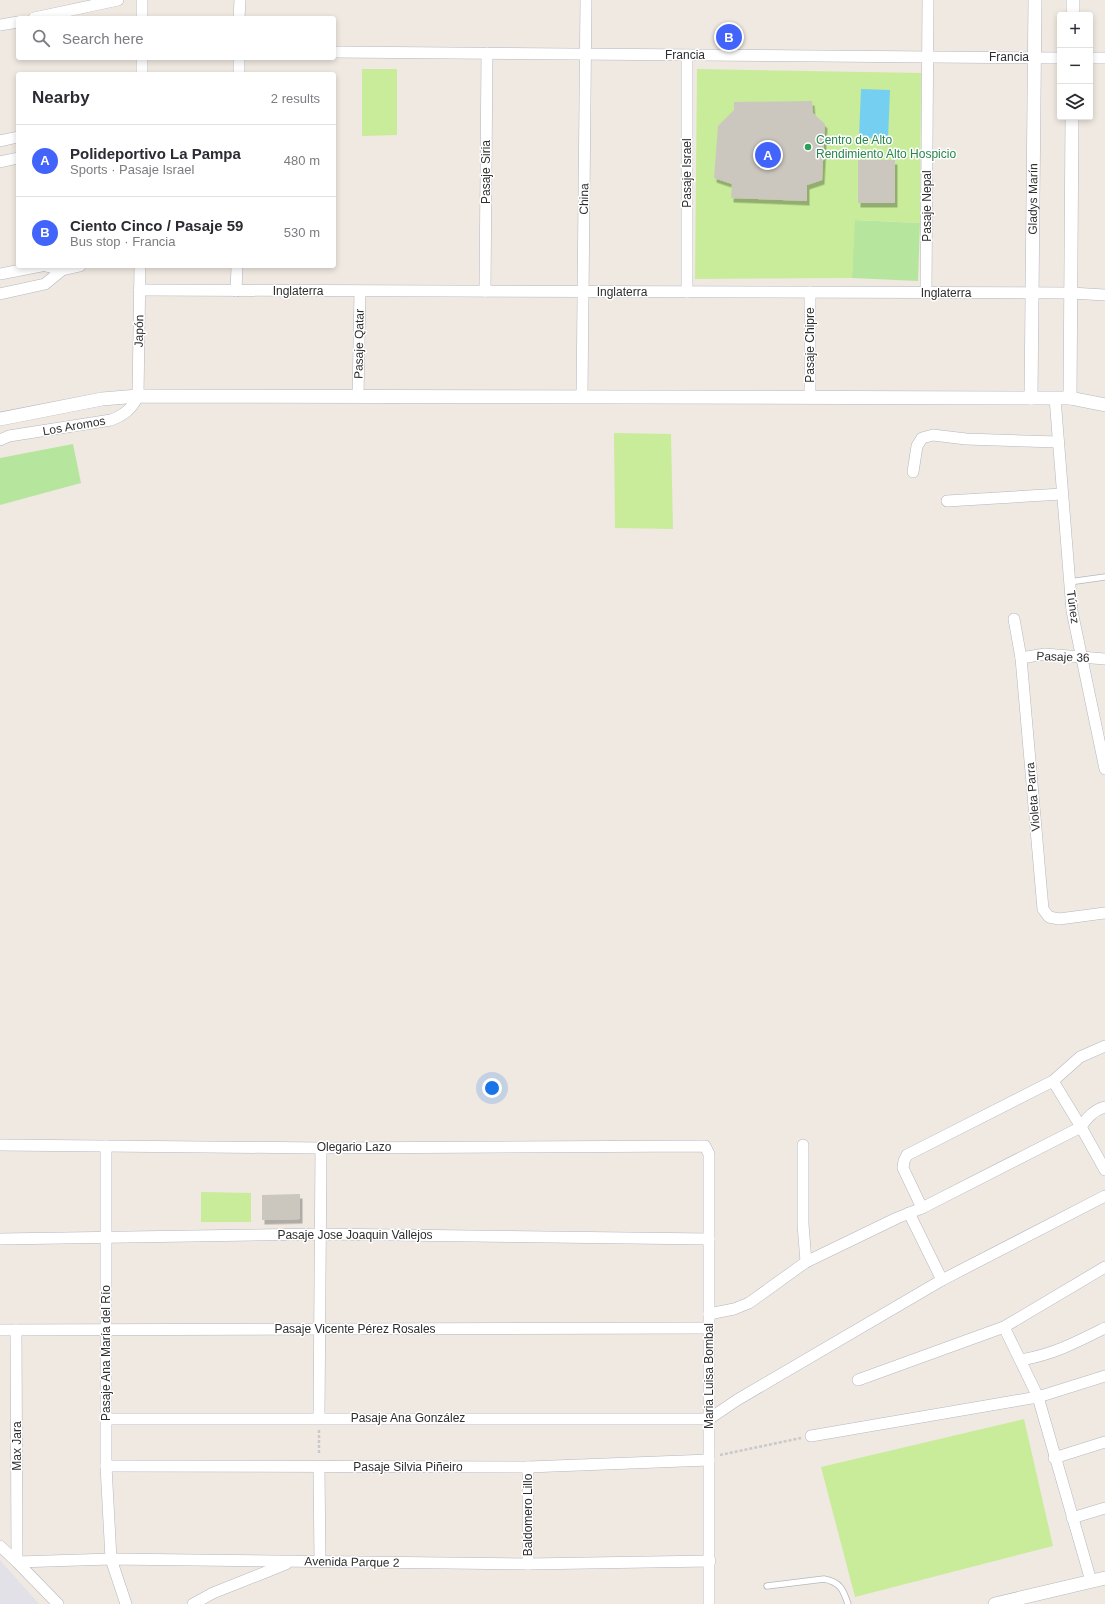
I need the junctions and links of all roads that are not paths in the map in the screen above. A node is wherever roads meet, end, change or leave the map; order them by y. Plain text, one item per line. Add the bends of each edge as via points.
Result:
1 (118, 0) edge
2 (142, 0) edge
3 (240, 0) edge
4 (586, 0) edge
5 (928, 0) edge
6 (1035, 0) edge
7 (1073, 0) edge
8 (1073, 12) edge
9 (43, 16) edge
10 (142, 16) edge
11 (240, 16) edge
12 (16, 22) edge
13 (0, 25) edge
14 (336, 52) edge
15 (487, 53) junction
16 (586, 54) junction
17 (687, 55) junction
18 (928, 57) junction
19 (1034, 58) junction
20 (1057, 58) edge
21 (1093, 58) edge
22 (1105, 58) edge
23 (142, 60) edge
24 (239, 60) edge
25 (142, 72) edge
26 (239, 72) edge
27 (1072, 120) edge
28 (16, 137) edge
29 (0, 141) edge
30 (16, 158) edge
31 (0, 162) edge
32 (31, 268) edge
33 (54, 268) edge
34 (71, 268) edge
35 (140, 268) edge
36 (237, 268) edge
37 (62, 270) junction
38 (0, 274) edge
39 (139, 290) junction
40 (236, 291) junction
41 (360, 291) junction
42 (485, 292) junction
43 (583, 292) junction
44 (687, 292) junction
45 (810, 292) junction
46 (926, 293) junction
47 (1032, 293) junction
48 (1071, 293) junction
49 (0, 294) edge
50 (1105, 295) edge
51 (138, 396) junction
52 (358, 397) junction
53 (582, 397) junction
54 (810, 398) junction
55 (1031, 398) junction
56 (1055, 398) junction
57 (1070, 398) junction
58 (1105, 405) edge
59 (0, 419) edge
60 (0, 440) edge
61 (1058, 442) junction
62 (913, 472) dead end
63 (1062, 494) junction
64 (947, 501) dead end
65 (1105, 577) edge
66 (1069, 582) junction
67 (1014, 619) dead end
68 (1021, 658) junction
69 (1083, 658) junction
70 (1105, 659) edge
71 (1101, 730) edge
72 (1105, 769) edge
73 (1105, 913) edge
74 (1105, 1046) edge
75 (1052, 1081) junction
76 (1105, 1107) edge
77 (1081, 1127) junction
78 (0, 1145) edge
79 (803, 1145) dead end
80 (106, 1146) junction
81 (321, 1148) junction
82 (707, 1148) joint
83 (1105, 1170) edge
84 (1105, 1196) edge
85 (922, 1208) junction
86 (909, 1213) junction
87 (320, 1234) junction
88 (106, 1239) junction
89 (709, 1239) junction
90 (0, 1240) edge
91 (806, 1262) junction
92 (1105, 1267) edge
93 (942, 1280) junction
94 (709, 1314) junction
95 (1004, 1327) junction
96 (709, 1328) junction
97 (1105, 1328) edge
98 (319, 1329) junction
99 (0, 1330) edge
100 (16, 1330) junction
101 (106, 1330) junction
102 (1021, 1360) junction
103 (1105, 1376) edge
104 (858, 1380) dead end
105 (1038, 1397) junction
106 (319, 1418) junction
107 (106, 1419) junction
108 (710, 1419) junction
109 (812, 1436) road end
110 (1105, 1442) edge
111 (1054, 1458) junction
112 (709, 1460) junction
113 (106, 1466) junction
114 (528, 1467) junction
115 (319, 1468) junction
116 (1105, 1508) edge
117 (1072, 1518) junction
118 (0, 1546) edge
119 (112, 1559) junction
120 (292, 1561) junction
121 (710, 1561) junction
122 (17, 1562) junction
123 (320, 1562) junction
124 (528, 1564) junction
125 (1105, 1578) edge
126 (1091, 1581) junction
127 (767, 1586) dead end
128 (1016, 1602) edge
129 (58, 1604) edge
130 (126, 1604) edge
131 (193, 1604) edge
132 (709, 1604) edge
133 (848, 1604) edge
134 (995, 1604) edge

1 - 9 street
2 - 10 street
3 - 11 street
4 - 16 street, China
5 - 18 street, Pasaje Nepal
6 - 19 street, Gladys Marín
7 - 8 street
12 - 13 street
14 - 15 street, Francia
15 - 16 street, Francia
15 - 42 street, Pasaje Siria
16 - 17 street, Francia
16 - 43 street, China
17 - 18 street, Francia
17 - 44 street, Pasaje Israel
18 - 19 street, Francia
18 - 46 street, Pasaje Nepal
19 - 20 street, Francia
19 - 47 street, Gladys Marín
21 - 22 street
23 - 25 street
24 - 26 street
27 - 48 street
28 - 29 street
30 - 31 street
32 - 38 street
33 - 37 street
34 - 37 street
35 - 39 street, Japón
36 - 40 street
37 - 49 street via 45,284
39 - 40 street, Inglaterra
39 - 51 street, Japón
40 - 41 street, Inglaterra
41 - 42 street, Inglaterra
41 - 52 street, Pasaje Qatar
42 - 43 street, Inglaterra
43 - 44 street, Inglaterra
43 - 53 street, China
44 - 45 street, Inglaterra
45 - 46 street, Inglaterra
45 - 54 street, Pasaje Chipre
46 - 47 street, Inglaterra
47 - 48 street, Inglaterra
47 - 55 street, Gladys Marín
48 - 50 street, Inglaterra
48 - 57 street
51 - 52 street
51 - 59 street via 102,399
51 - 60 street, Los Aromos via 134,406 111,420 9,436
52 - 53 street
53 - 54 street
54 - 55 street
55 - 56 street
56 - 57 street
56 - 61 street, Túnez
57 - 58 street
61 - 62 street via 966,439 933,435 922,438 917,446
61 - 63 street, Túnez
63 - 64 street
63 - 66 street, Túnez
65 - 66 lane
66 - 69 street, Túnez via 1072,610
67 - 68 street, Violeta Parra
68 - 69 street, Pasaje 36 via 1045,654
68 - 73 street, Violeta Parra via 1043,909 1049,917 1060,919
69 - 70 street, Pasaje 36
69 - 71 street, Túnez
71 - 72 street, Túnez
74 - 75 street via 1080,1057
75 - 77 street
75 - 85 street via 907,1156 904,1168
76 - 77 street via 1087,1117
77 - 83 street
77 - 85 street
78 - 80 street, Olegario Lazo
79 - 91 street via 803,1224
80 - 81 street, Olegario Lazo
80 - 88 street, Pasaje Ana María del Río
81 - 82 street, Olegario Lazo via 694,1145
81 - 87 street
82 - 89 street, Maria Luisa Bombal
84 - 93 street
85 - 86 street
86 - 91 street
86 - 93 street
87 - 88 street, Pasaje Jose Joaquin Vallejos
87 - 89 street, Pasaje Jose Joaquin Vallejos
87 - 98 street
88 - 90 street, Pasaje Jose Joaquin Vallejos
88 - 101 street, Pasaje Ana María del Río
89 - 94 street, Maria Luisa Bombal
91 - 94 street via 749,1303
92 - 95 street
93 - 108 street via 737,1400
94 - 96 street, Maria Luisa Bombal
95 - 102 street
95 - 104 street
96 - 98 street, Pasaje Vicente Pérez Rosales
96 - 108 street, Maria Luisa Bombal
97 - 102 street via 1060,1350
98 - 101 street, Pasaje Vicente Pérez Rosales
98 - 106 street
99 - 100 street, Pasaje Vicente Pérez Rosales
100 - 101 street, Pasaje Vicente Pérez Rosales
100 - 122 street, Max Jara
101 - 107 street, Pasaje Ana María del Río
102 - 105 street
103 - 105 street
105 - 109 street
105 - 111 street
106 - 107 street, Pasaje Ana González
106 - 108 street, Pasaje Ana González
107 - 113 street, Pasaje Ana María del Río
108 - 112 street, Maria Luisa Bombal
110 - 111 street
111 - 117 street
112 - 114 street, Pasaje Silvia Piñeiro
112 - 121 street, Maria Luisa Bombal
113 - 115 street, Pasaje Silvia Piñeiro
113 - 119 street, Pasaje Ana María del Río
114 - 115 street, Pasaje Silvia Piñeiro
114 - 124 street, Baldomero Lillo
115 - 123 street
116 - 117 street
117 - 126 street
118 - 122 street
119 - 120 street, Avenida Parque 2
119 - 122 street, Avenida Parque 2
119 - 130 street, Pasaje Ana María del Río
120 - 123 street, Avenida Parque 2
120 - 131 street via 213,1593
121 - 124 street, Avenida Parque 2
121 - 132 street, Maria Luisa Bombal
122 - 129 street
123 - 124 street, Avenida Parque 2
125 - 126 street
126 - 128 street
127 - 133 lane via 831,1580 843,1589
128 - 134 street

